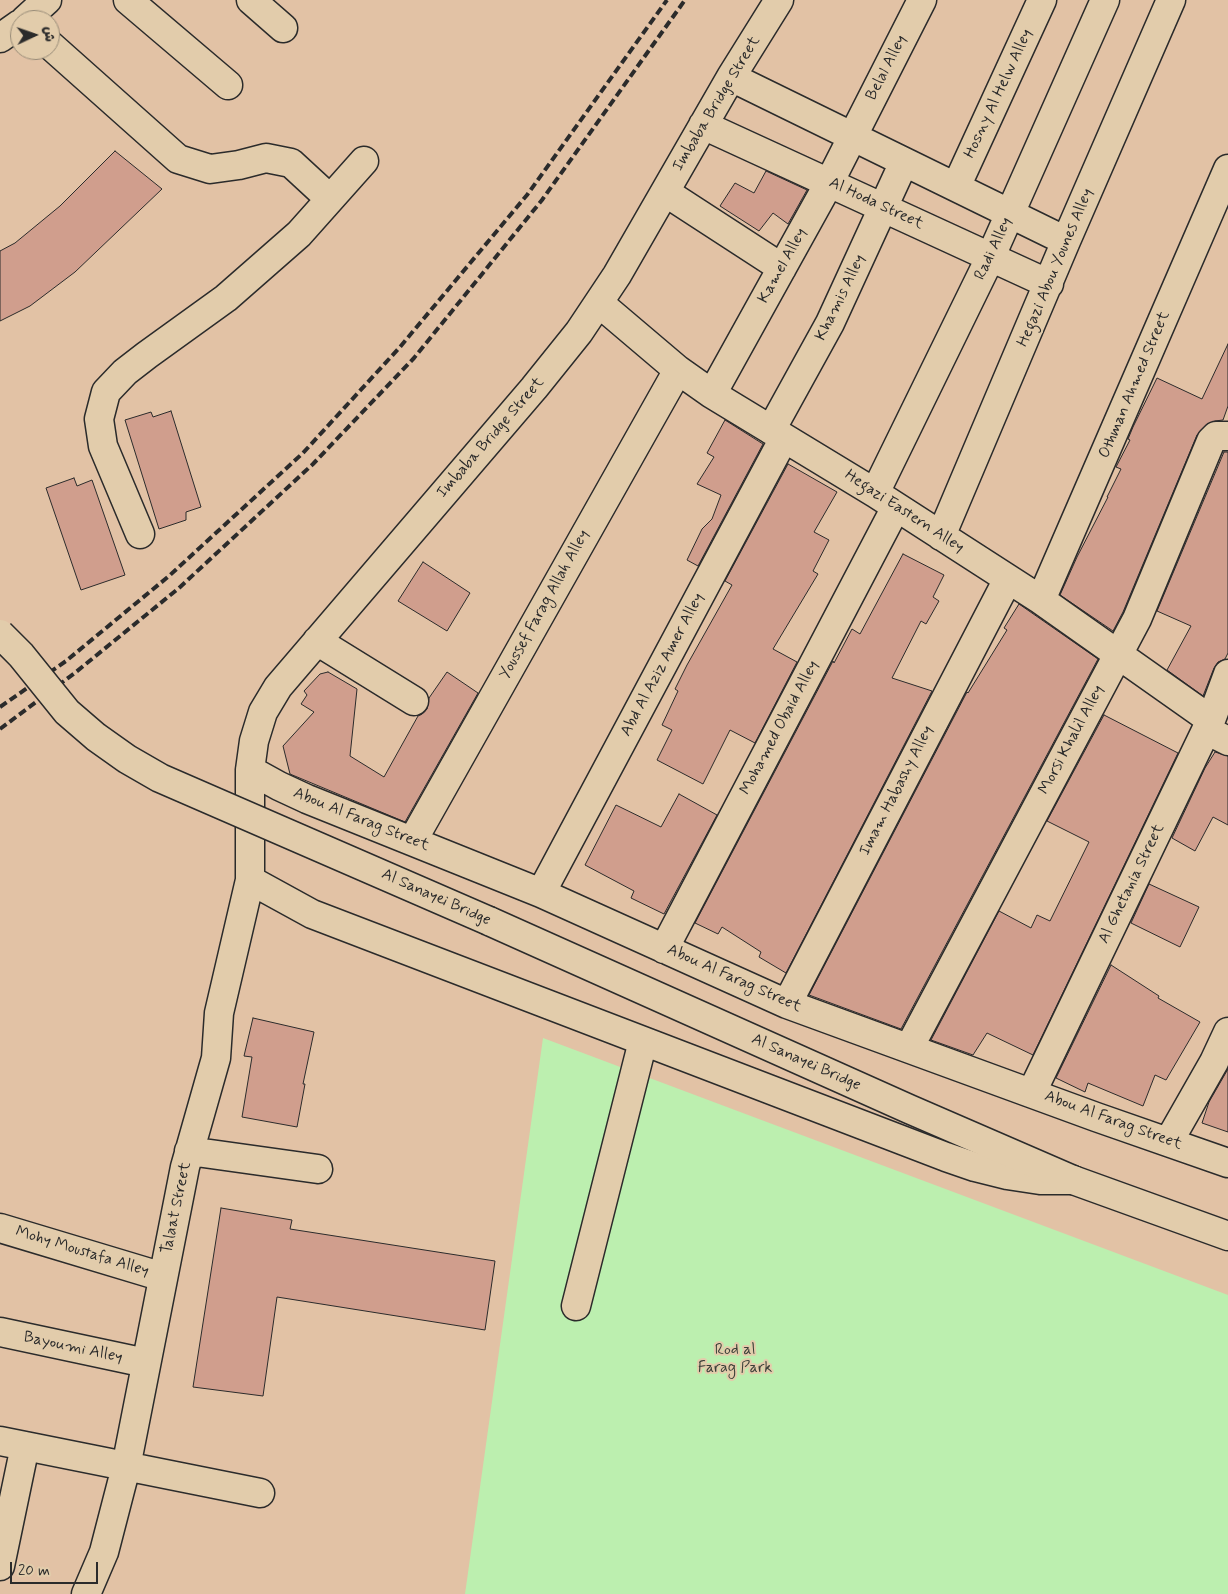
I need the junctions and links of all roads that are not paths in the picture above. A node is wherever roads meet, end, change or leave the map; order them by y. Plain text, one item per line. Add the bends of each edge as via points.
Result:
1 (47, 0) edge
2 (128, 0) edge
3 (251, 0) edge
4 (779, 0) edge
5 (922, 0) edge
6 (1042, 0) edge
7 (1105, 0) edge
8 (1171, 0) edge
9 (34, 10) edge
10 (283, 28) dead end
11 (60, 54) edge
12 (731, 77) junction
13 (228, 85) dead end
14 (703, 125) junction
15 (852, 136) junction
16 (364, 161) dead end
17 (904, 162) junction
18 (1228, 169) edge
19 (829, 183) junction
20 (956, 188) junction
21 (665, 192) junction
22 (330, 199) junction
23 (883, 208) junction
24 (1010, 214) junction
25 (1066, 241) junction
26 (991, 256) junction
27 (782, 268) junction
28 (1049, 284) junction
29 (599, 303) junction
30 (678, 370) junction
31 (712, 394) junction
32 (777, 434) junction
33 (1228, 436) edge
34 (886, 500) junction
35 (140, 534) dead end
36 (942, 536) junction
37 (1008, 579) junction
38 (1041, 600) junction
39 (0, 634) edge
40 (317, 641) junction
41 (1118, 654) junction
42 (1228, 674) edge
43 (414, 701) dead end
44 (1215, 730) edge
45 (250, 770) junction
46 (413, 840) junction
47 (250, 880) junction
48 (541, 893) junction
49 (664, 948) junction
50 (787, 1004) junction
51 (1228, 1032) edge
52 (643, 1041) junction
53 (909, 1048) junction
54 (1032, 1092) junction
55 (1169, 1141) junction
56 (189, 1151) junction
57 (1228, 1163) edge
58 (318, 1169) dead end
59 (1073, 1180) junction
60 (0, 1228) edge
61 (1228, 1236) edge
62 (163, 1277) junction
63 (576, 1306) dead end
64 (0, 1332) edge
65 (146, 1363) junction
66 (12, 1443) edge
67 (126, 1467) junction
68 (260, 1493) dead end
69 (0, 1566) edge
70 (86, 1594) edge

1 - 9 street
2 - 13 street
3 - 10 street
4 - 12 street, Imbaba Bridge Street
5 - 15 street, Belal Alley
6 - 20 street, Hosny Al Helw Alley
7 - 24 street, Radi Alley
8 - 25 street, Hegazi Abou Younes Alley
11 - 22 street via 178,159 210,169 266,158 291,163
12 - 14 street, Imbaba Bridge Street
12 - 15 street
14 - 19 street, Al Hoda Street
14 - 21 street, Imbaba Bridge Street
15 - 17 street
15 - 19 street, Kamel Alley
16 - 22 street
17 - 20 street
17 - 23 street, Khamis Alley
18 - 38 street, Othman Ahmed Street
19 - 23 street, Al Hoda Street
19 - 27 street, Kamel Alley
20 - 24 street
21 - 27 street
21 - 29 street, Imbaba Bridge Street
22 - 35 street via 299,234 226,298 125,372 106,392 99,419 103,446
23 - 26 street, Al Hoda Street
23 - 32 street, Khamis Alley
24 - 25 street
24 - 26 street, Radi Alley
25 - 28 street, Hegazi Abou Younes Alley
26 - 28 street, Al Hoda Street
26 - 34 street, Radi Alley
27 - 31 street, Kamel Alley
28 - 36 street, Hegazi Abou Younes Alley
29 - 30 street, Hegazi Eastern Alley
29 - 40 street, Imbaba Bridge Street via 540,381
30 - 31 street, Hegazi Eastern Alley
30 - 46 street, Youssef Farag Allah Alley
31 - 32 street, Hegazi Eastern Alley
32 - 34 street, Hegazi Eastern Alley
32 - 48 street, Abd Al Aziz Amer Alley
33 - 41 street, Morsi Khalil Alley via 1216,436 1211,441 1137,619
34 - 36 street, Hegazi Eastern Alley
34 - 49 street, Mohamed Obaid Alley
36 - 37 street, Hegazi Eastern Alley
37 - 38 street, Hegazi Eastern Alley
37 - 50 street, Imam Habashy Alley
38 - 41 street, Hegazi Eastern Alley
39 - 59 street, Al Sanayei Bridge, bridge via 67,712 127,759 169,782
40 - 43 street
40 - 45 street, Imbaba Bridge Street via 278,687 263,712 254,740
41 - 44 street, Hegazi Eastern Alley
41 - 53 street, Morsi Khalil Alley
42 - 44 street, Al Ghetania Street
44 - 54 street, Al Ghetania Street
45 - 46 street, Abou Al Farag Street via 307,799
45 - 47 street, Imbaba Bridge Street
46 - 48 street, Abou Al Farag Street
47 - 52 street via 312,914
47 - 56 street, Talaat Street via 219,1013 216,1058
48 - 49 street, Abou Al Farag Street
49 - 50 street, Abou Al Farag Street
50 - 53 street, Abou Al Farag Street
51 - 55 street
52 - 59 street via 974,1167 1040,1180
52 - 63 street
53 - 54 street, Abou Al Farag Street
54 - 55 street, Abou Al Farag Street
55 - 57 street, Abou Al Farag Street
56 - 58 street
56 - 62 street, Talaat Street
59 - 61 street
60 - 62 street, Mohy Moustafa Alley
62 - 65 street, Talaat Street
64 - 65 street, Bayoumi Alley
65 - 67 street, Talaat Street
66 - 67 street
66 - 69 street
67 - 68 street
67 - 70 street, Talaat Street via 104,1552

